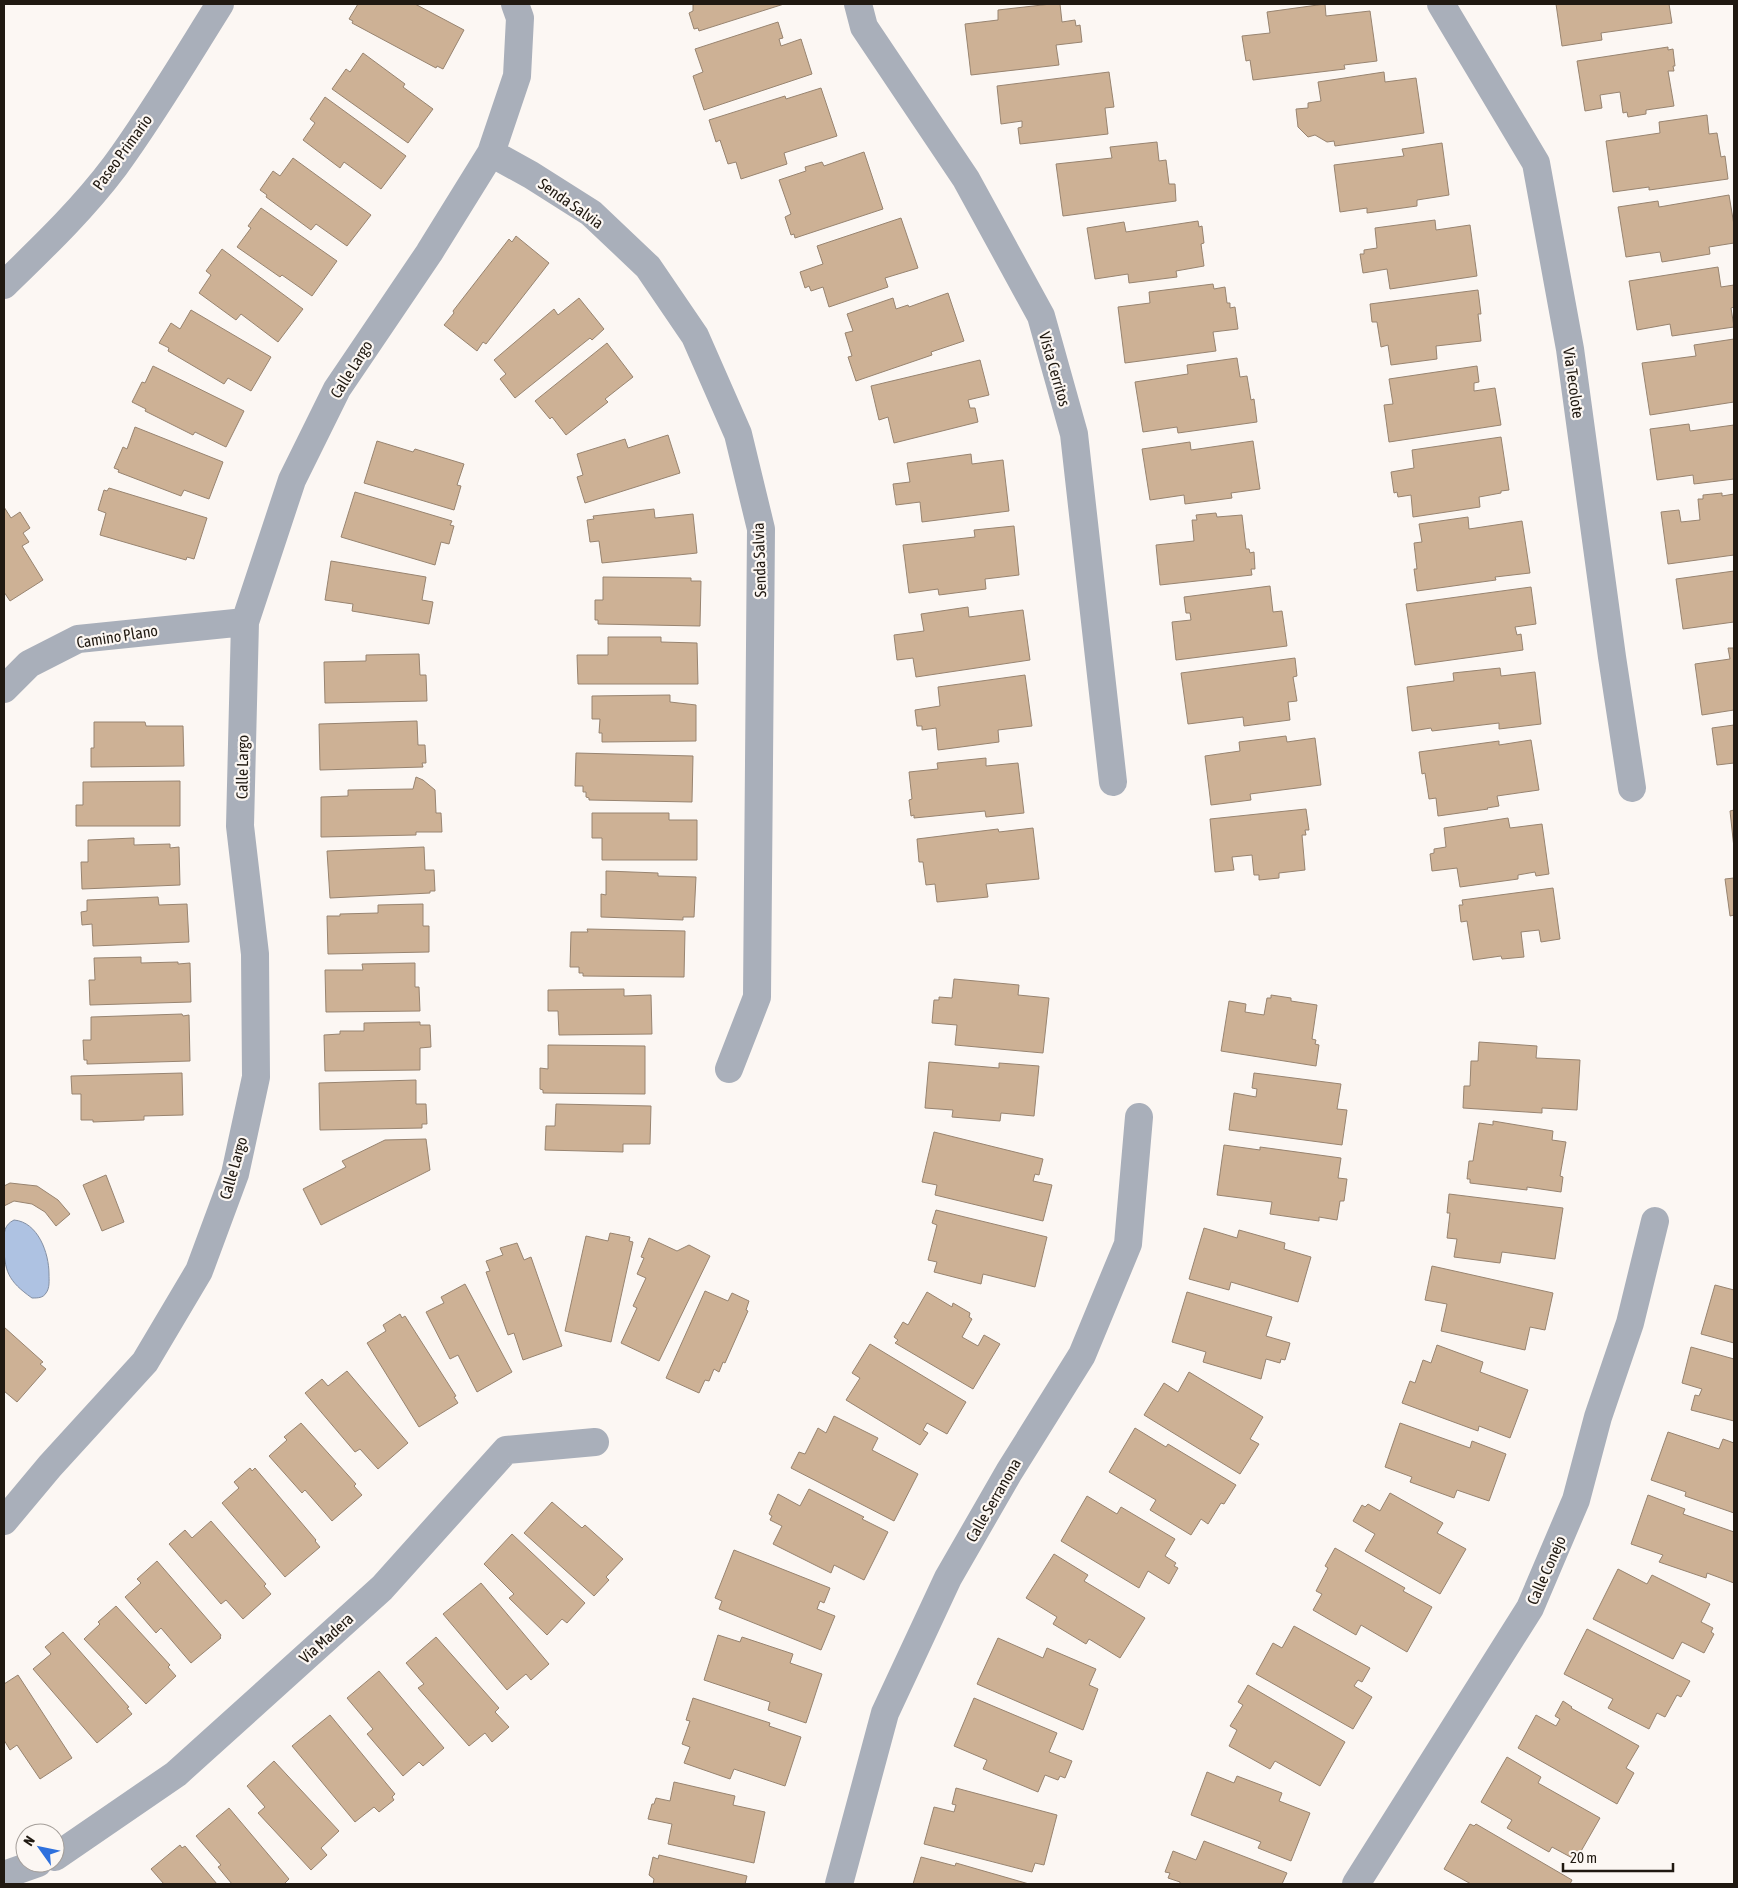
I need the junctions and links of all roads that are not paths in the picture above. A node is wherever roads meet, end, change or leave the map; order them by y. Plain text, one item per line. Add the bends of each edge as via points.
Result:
1 (220, 4) edge
2 (515, 4) edge
3 (858, 4) edge
4 (1441, 4) edge
5 (491, 153) junction
6 (4, 285) edge
7 (245, 622) junction
8 (4, 689) edge
9 (1113, 782) dead end
10 (1632, 788) dead end
11 (729, 1070) dead end
12 (1140, 1117) dead end
13 (1655, 1221) dead end
14 (595, 1442) dead end
15 (4, 1520) edge
16 (65, 1850) edge
17 (839, 1884) edge
18 (1356, 1884) edge

1 - 6 street, Paseo Primario via 114,166 59,232
2 - 5 street, Calle Largo via 520,18 517,76
3 - 9 street, Vista Cerritos via 864,27 966,180 1041,316 1074,434
4 - 10 street, Via Tecolote via 1536,163 1570,349
5 - 7 street, Calle Largo via 429,253 337,389 292,480
5 - 11 street, Senda Salvia via 591,213 648,267 695,336 738,434 761,529 757,997
7 - 8 street, Camino Plano via 78,639 29,664
7 - 15 street, Calle Largo via 240,826 255,954 256,1077 234,1174 199,1271 145,1362
12 - 17 street, Calle Serranona via 1128,1244 1082,1355 948,1578 885,1713
13 - 18 street, Calle Conejo via 1630,1323 1598,1417 1576,1500 1530,1608
14 - 16 street, Vía Madera via 506,1450 374,1595 176,1774

